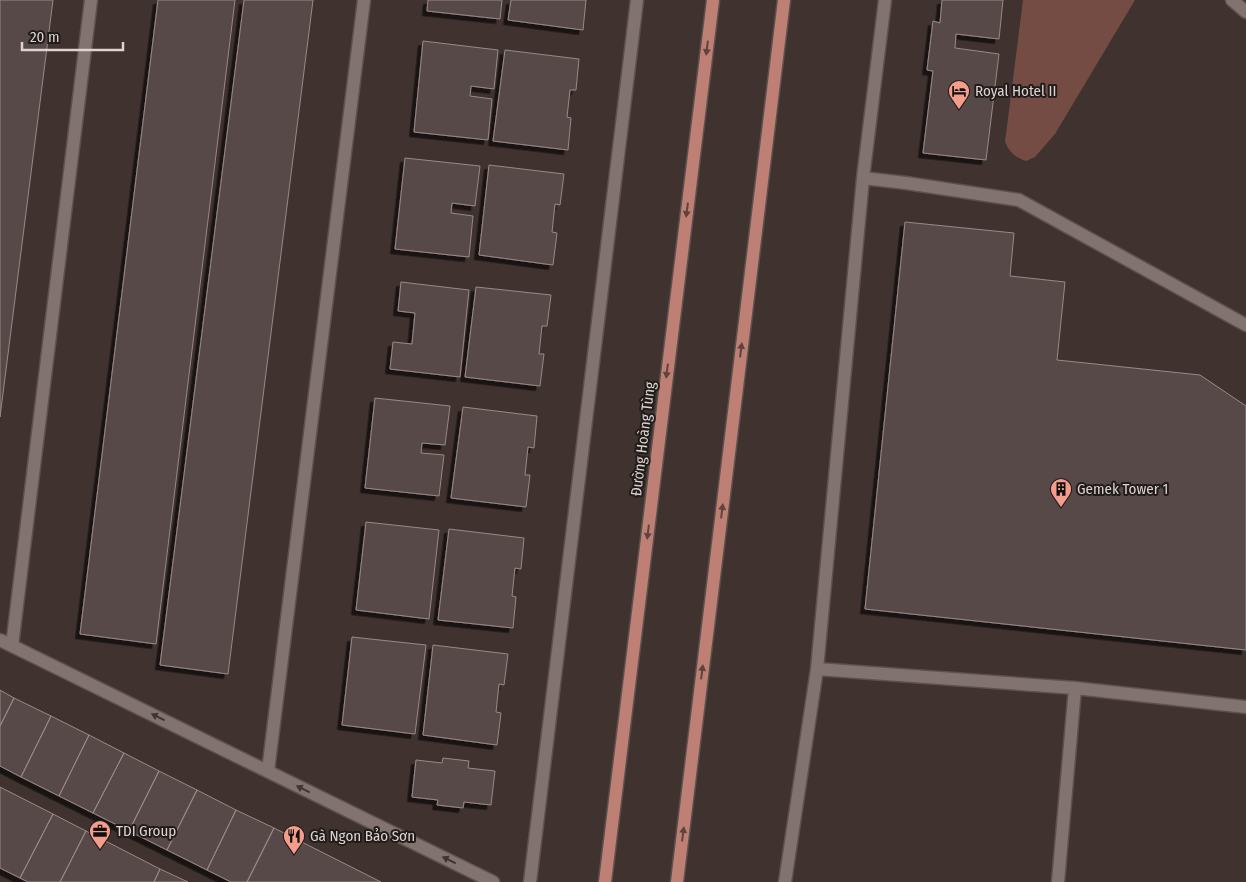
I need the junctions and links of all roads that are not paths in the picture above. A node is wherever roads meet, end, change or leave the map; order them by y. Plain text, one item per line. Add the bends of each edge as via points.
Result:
1 (92, 0) edge
2 (364, 0) edge
3 (636, 0) edge
4 (713, 0) edge
5 (784, 0) edge
6 (885, 0) edge
7 (1232, 0) edge
8 (1246, 12) edge
9 (863, 178) junction
10 (1246, 325) edge
11 (0, 640) edge
12 (12, 646) junction
13 (817, 669) junction
14 (1075, 688) junction
15 (1246, 707) edge
16 (268, 771) junction
17 (493, 882) edge
18 (530, 882) edge
19 (604, 882) edge
20 (677, 882) edge
21 (785, 882) edge
22 (1058, 882) edge

1 - 12 street
2 - 16 street
3 - 18 street
4 -> 19 main road, Đường Hoàng Tùng
20 -> 5 main road
6 - 9 street
7 - 8 street
9 - 10 street via 1019,200
9 - 13 street
11 - 12 street
16 -> 12 street
13 - 14 street
13 - 21 street
14 - 15 street
14 - 22 street
17 -> 16 street

